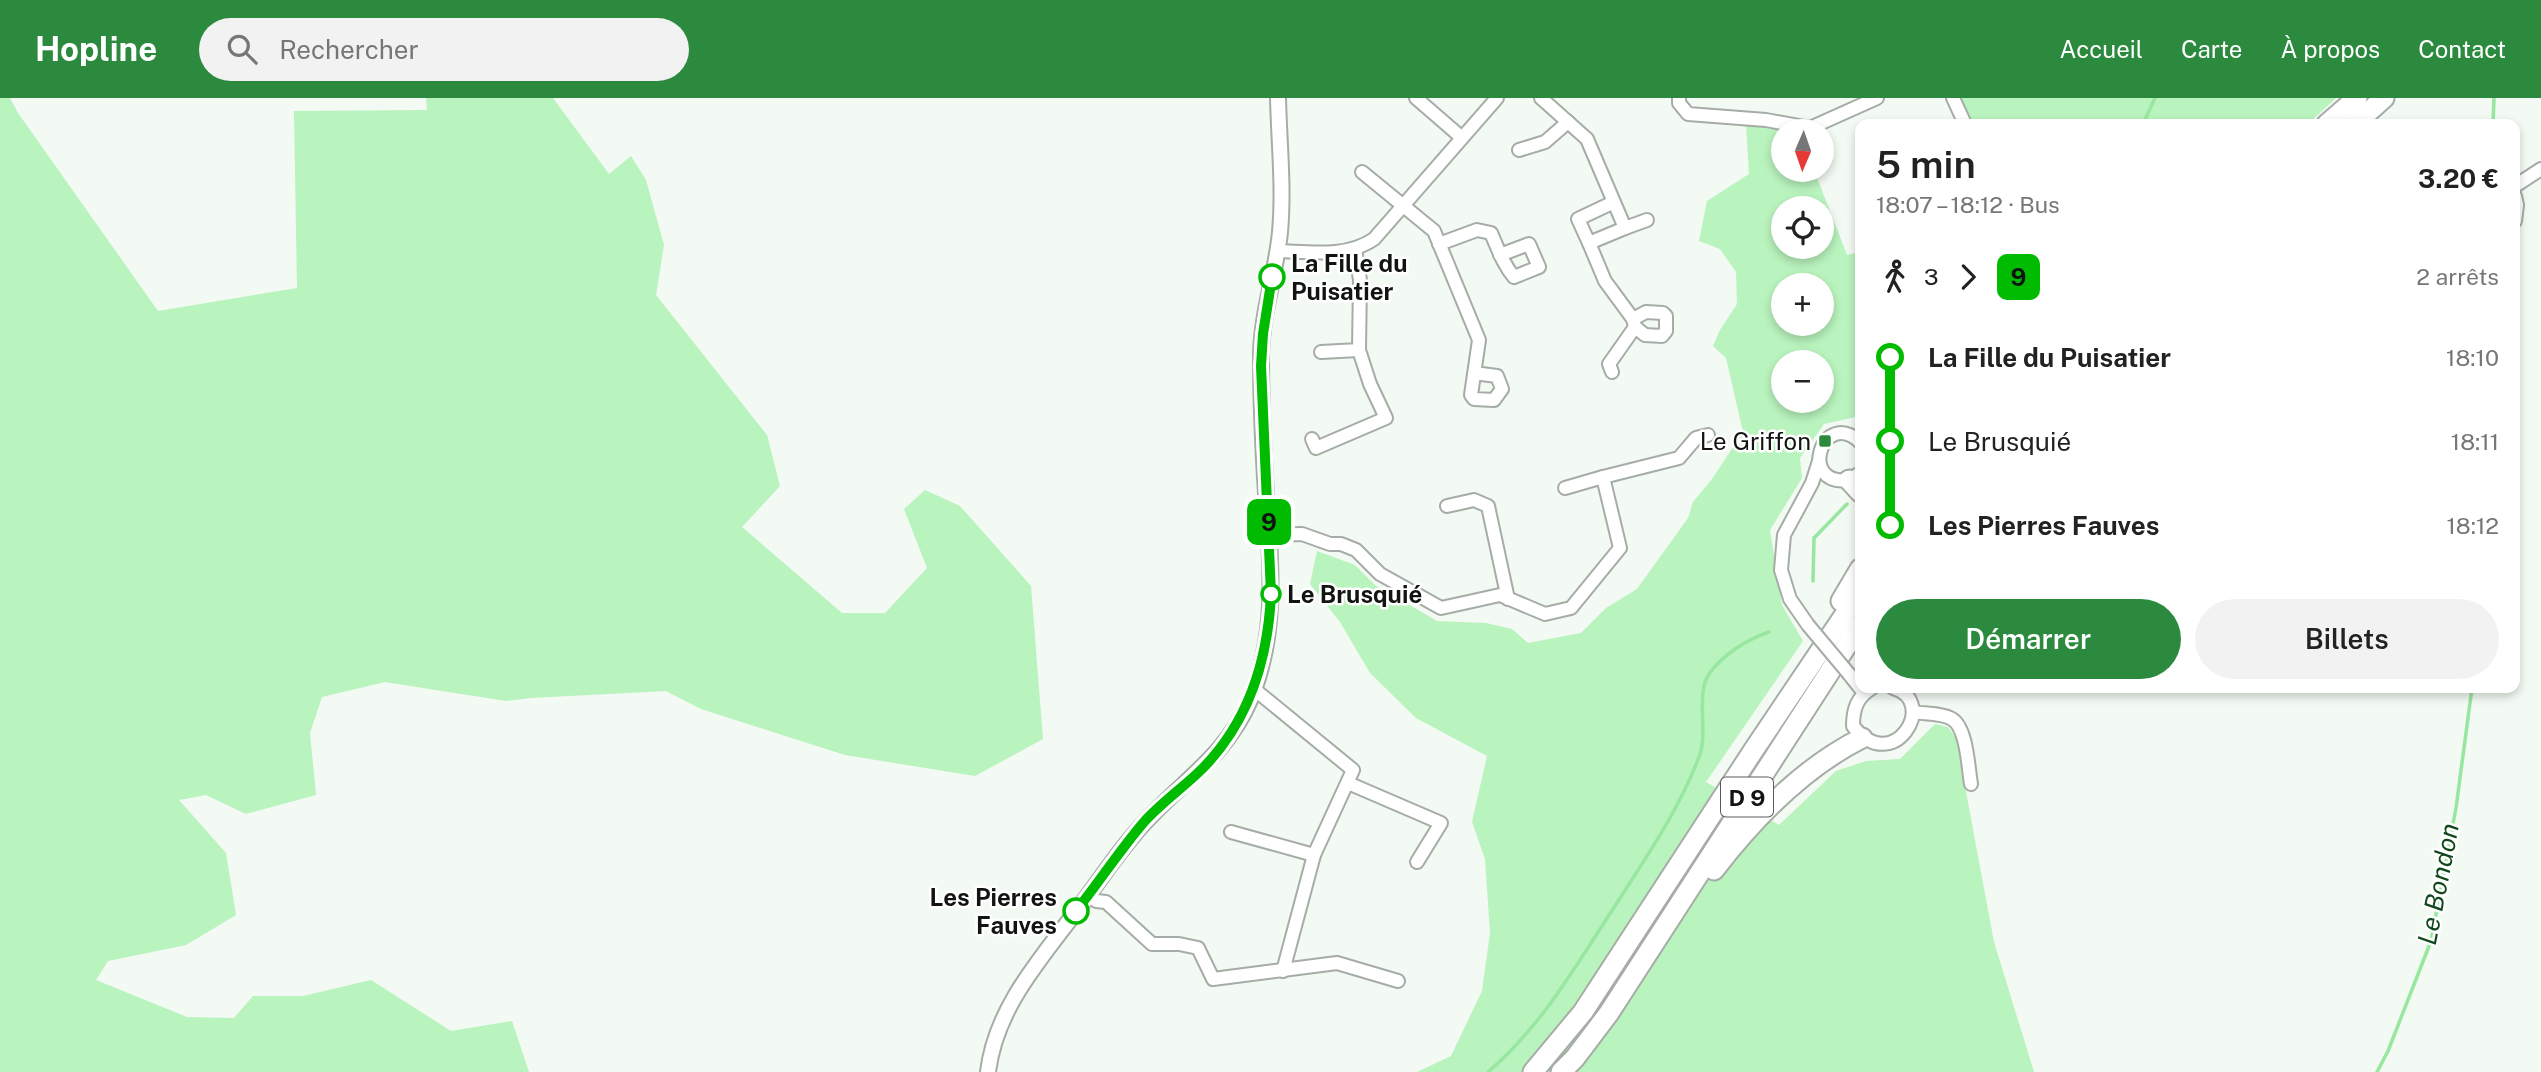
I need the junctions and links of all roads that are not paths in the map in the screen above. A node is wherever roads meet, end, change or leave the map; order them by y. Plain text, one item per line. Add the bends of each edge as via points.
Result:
1 (1278, 98) edge
2 (1416, 98) edge
3 (1497, 98) edge
4 (1541, 98) edge
5 (1679, 98) edge
6 (1877, 98) edge
7 (1953, 98) edge
8 (2384, 98) edge
9 (2354, 100) edge
10 (1963, 119) edge
11 (2332, 119) edge
12 (2361, 119) edge
13 (1568, 122) junction
14 (1461, 137) junction
15 (1519, 150) dead end
16 (2541, 169) edge
17 (1362, 172) dead end
18 (2520, 183) edge
19 (1614, 202) junction
20 (1403, 206) junction
21 (1647, 220) dead end
22 (1625, 228) junction
23 (1589, 243) junction
24 (1440, 244) junction
25 (1355, 249) junction
26 (1278, 251) junction
27 (1500, 255) dead end
28 (1359, 351) junction
29 (1321, 352) dead end
30 (1612, 372) dead end
31 (1474, 373) dead end
32 (1855, 431) edge
33 (1845, 434) junction
34 (1708, 435) dead end
35 (1855, 438) edge
36 (1312, 439) dead end
37 (1819, 461) junction
38 (1603, 477) junction
39 (1851, 481) edge
40 (1565, 488) dead end
41 (1803, 500) junction
42 (1447, 506) dead end
43 (1270, 535) junction
44 (1855, 577) edge
45 (1508, 599) junction
46 (1855, 599) edge
47 (1855, 633) edge
48 (1855, 679) edge
49 (1254, 689) junction
50 (1865, 693) edge
51 (1910, 700) edge
52 (1862, 738) junction
53 (1753, 751) junction
54 (1348, 783) junction
55 (1971, 784) dead end
56 (1231, 832) dead end
57 (1314, 855) junction
58 (1417, 862) dead end
59 (1098, 883) junction
60 (1088, 895) junction
61 (1106, 902) junction
62 (1283, 971) junction
63 (1636, 971) junction
64 (1398, 981) dead end
65 (988, 1072) edge
66 (1533, 1072) edge
67 (1561, 1072) edge

1 - 26 street
2 - 14 street
3 - 14 street
4 - 13 street
5 - 6 street via 1688,114 1811,128
7 - 10 street
8 - 12 highway
9 - 11 highway
13 - 15 street via 1545,142
13 - 19 street via 1587,139
14 - 20 street
16 - 18 street
17 - 20 street
19 - 22 street
19 - 23 street via 1578,219
20 - 24 street via 1434,231
20 - 25 street via 1374,239
21 - 22 street
22 - 23 street
23 - 30 street via 1605,281 1634,323 1608,364
24 - 27 street via 1477,230 1491,233
24 - 31 street via 1479,340
25 - 26 street
25 - 28 street via 1360,280
26 - 43 street via 1262,350
28 - 29 street
28 - 36 street via 1386,418 1316,448
32 - 33 street
33 - 35 street
33 - 37 street via 1825,441
34 - 38 street via 1696,438 1679,458
37 - 39 street via 1826,474
37 - 41 street
38 - 40 street
38 - 45 street via 1620,548 1608,564 1572,608 1545,614
39 - 41 street via 1819,488
41 - 48 street, bridge via 1784,535 1781,570 1790,599
42 - 45 street via 1474,500 1488,506
43 - 45 street via 1303,534 1356,550 1380,574 1441,608 1500,595
43 - 49 street via 1269,626
44 - 53 highway via 1793,674
46 - 53 highway, D 9
47 - 63 highway, D 9
49 - 54 street via 1353,769
49 - 59 street via 1212,758 1145,822
50 - 52 street via 1853,715 1853,726
51 - 52 street via 1910,727 1901,738 1889,744
51 - 55 street via 1958,724
52 - 63 highway via 1776,799 1731,848
53 - 66 highway, D 9 via 1583,1012
54 - 57 street
54 - 58 street via 1441,823
56 - 57 street
57 - 62 street
59 - 60 street
59 - 61 street via 1106,889
60 - 61 street
60 - 65 street via 1013,997 995,1037
61 - 62 street via 1152,944 1198,948 1213,979
62 - 64 street via 1337,963
63 - 67 highway, D 9

